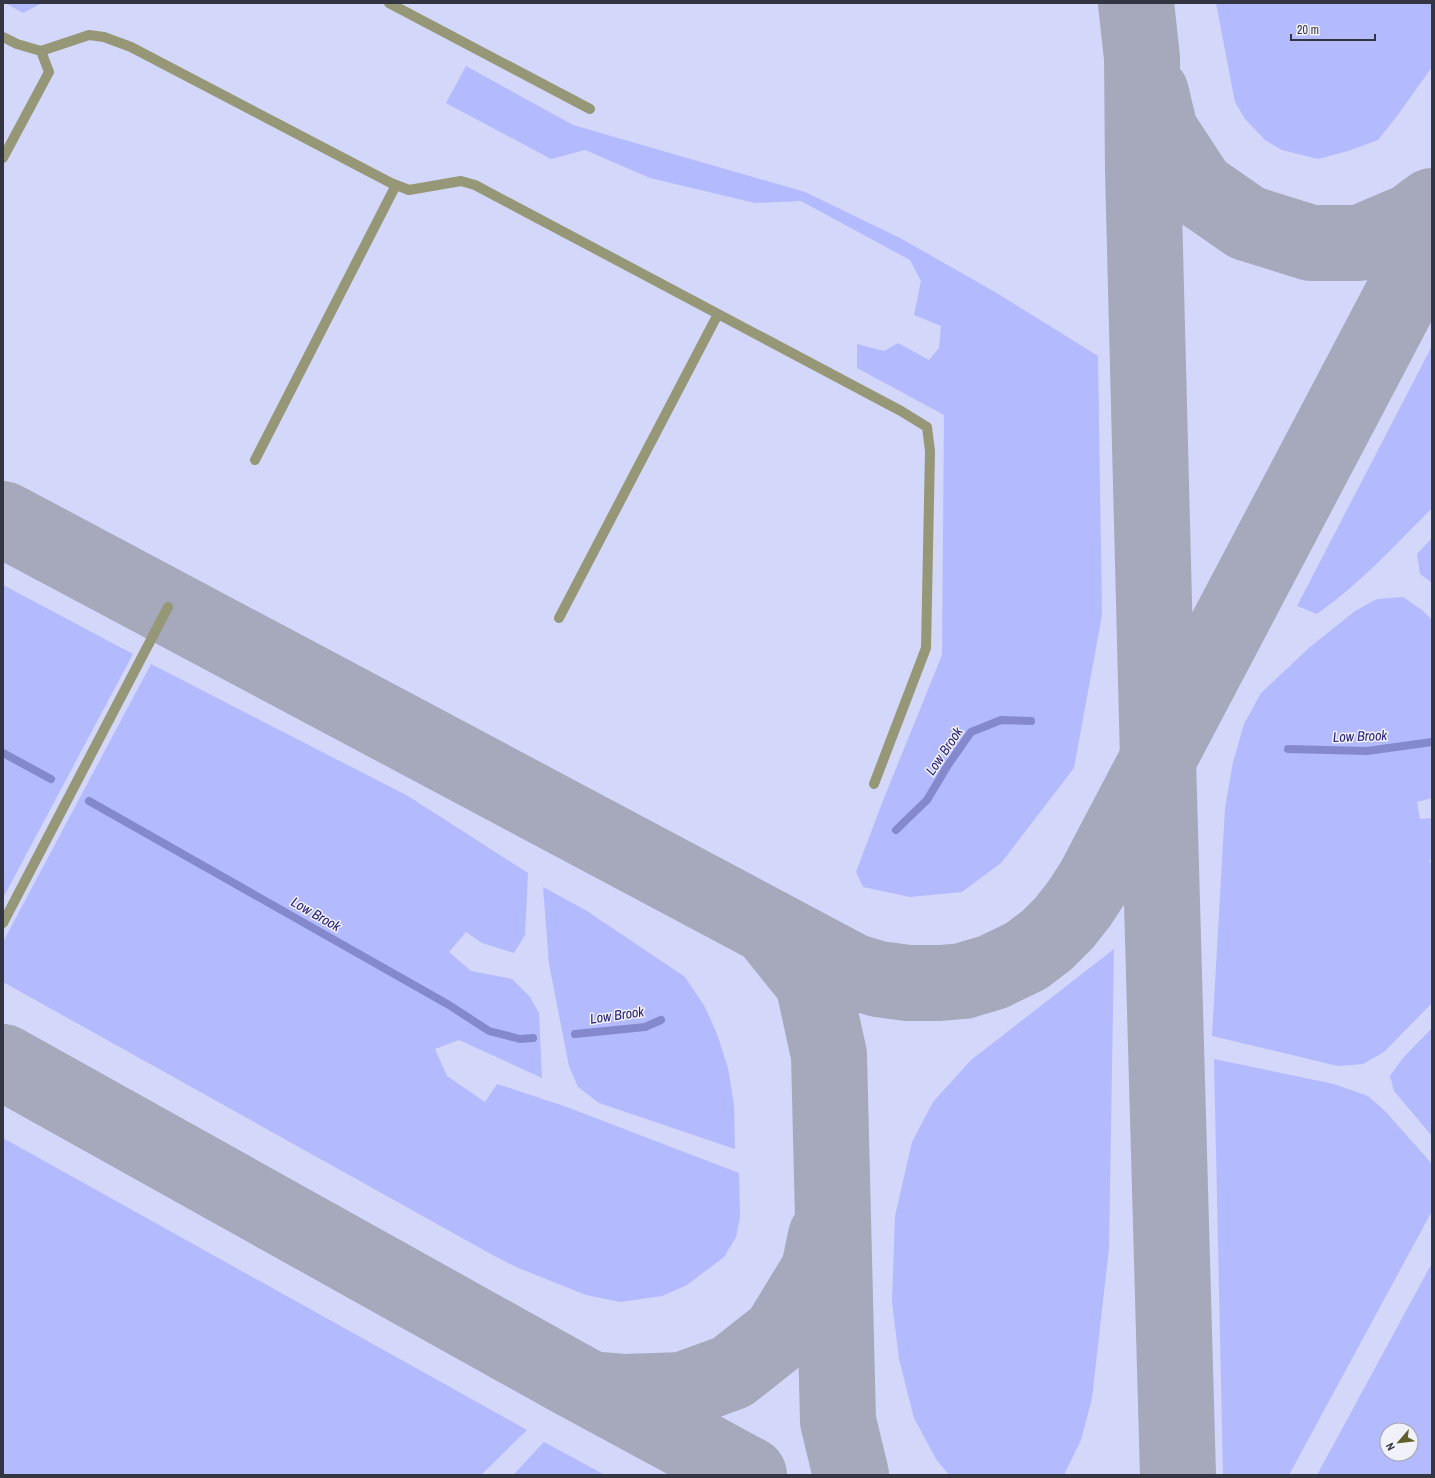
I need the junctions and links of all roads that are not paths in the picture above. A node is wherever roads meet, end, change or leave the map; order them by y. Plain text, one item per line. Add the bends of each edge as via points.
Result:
1 (389, 3) edge
2 (3, 37) edge
3 (41, 52) junction
4 (590, 109) dead end
5 (3, 158) edge
6 (396, 185) junction
7 (718, 314) junction
8 (255, 460) dead end
9 (168, 607) dead end
10 (559, 618) dead end
11 (874, 784) dead end
12 (3, 923) edge

1 - 4 lane
2 - 3 lane
3 - 5 lane via 49,72
3 - 6 lane via 89,35 104,37 131,47
6 - 7 lane via 408,190 461,181 475,185
6 - 8 lane
7 - 10 lane
7 - 11 lane via 927,427 930,451 926,648
9 - 12 lane

